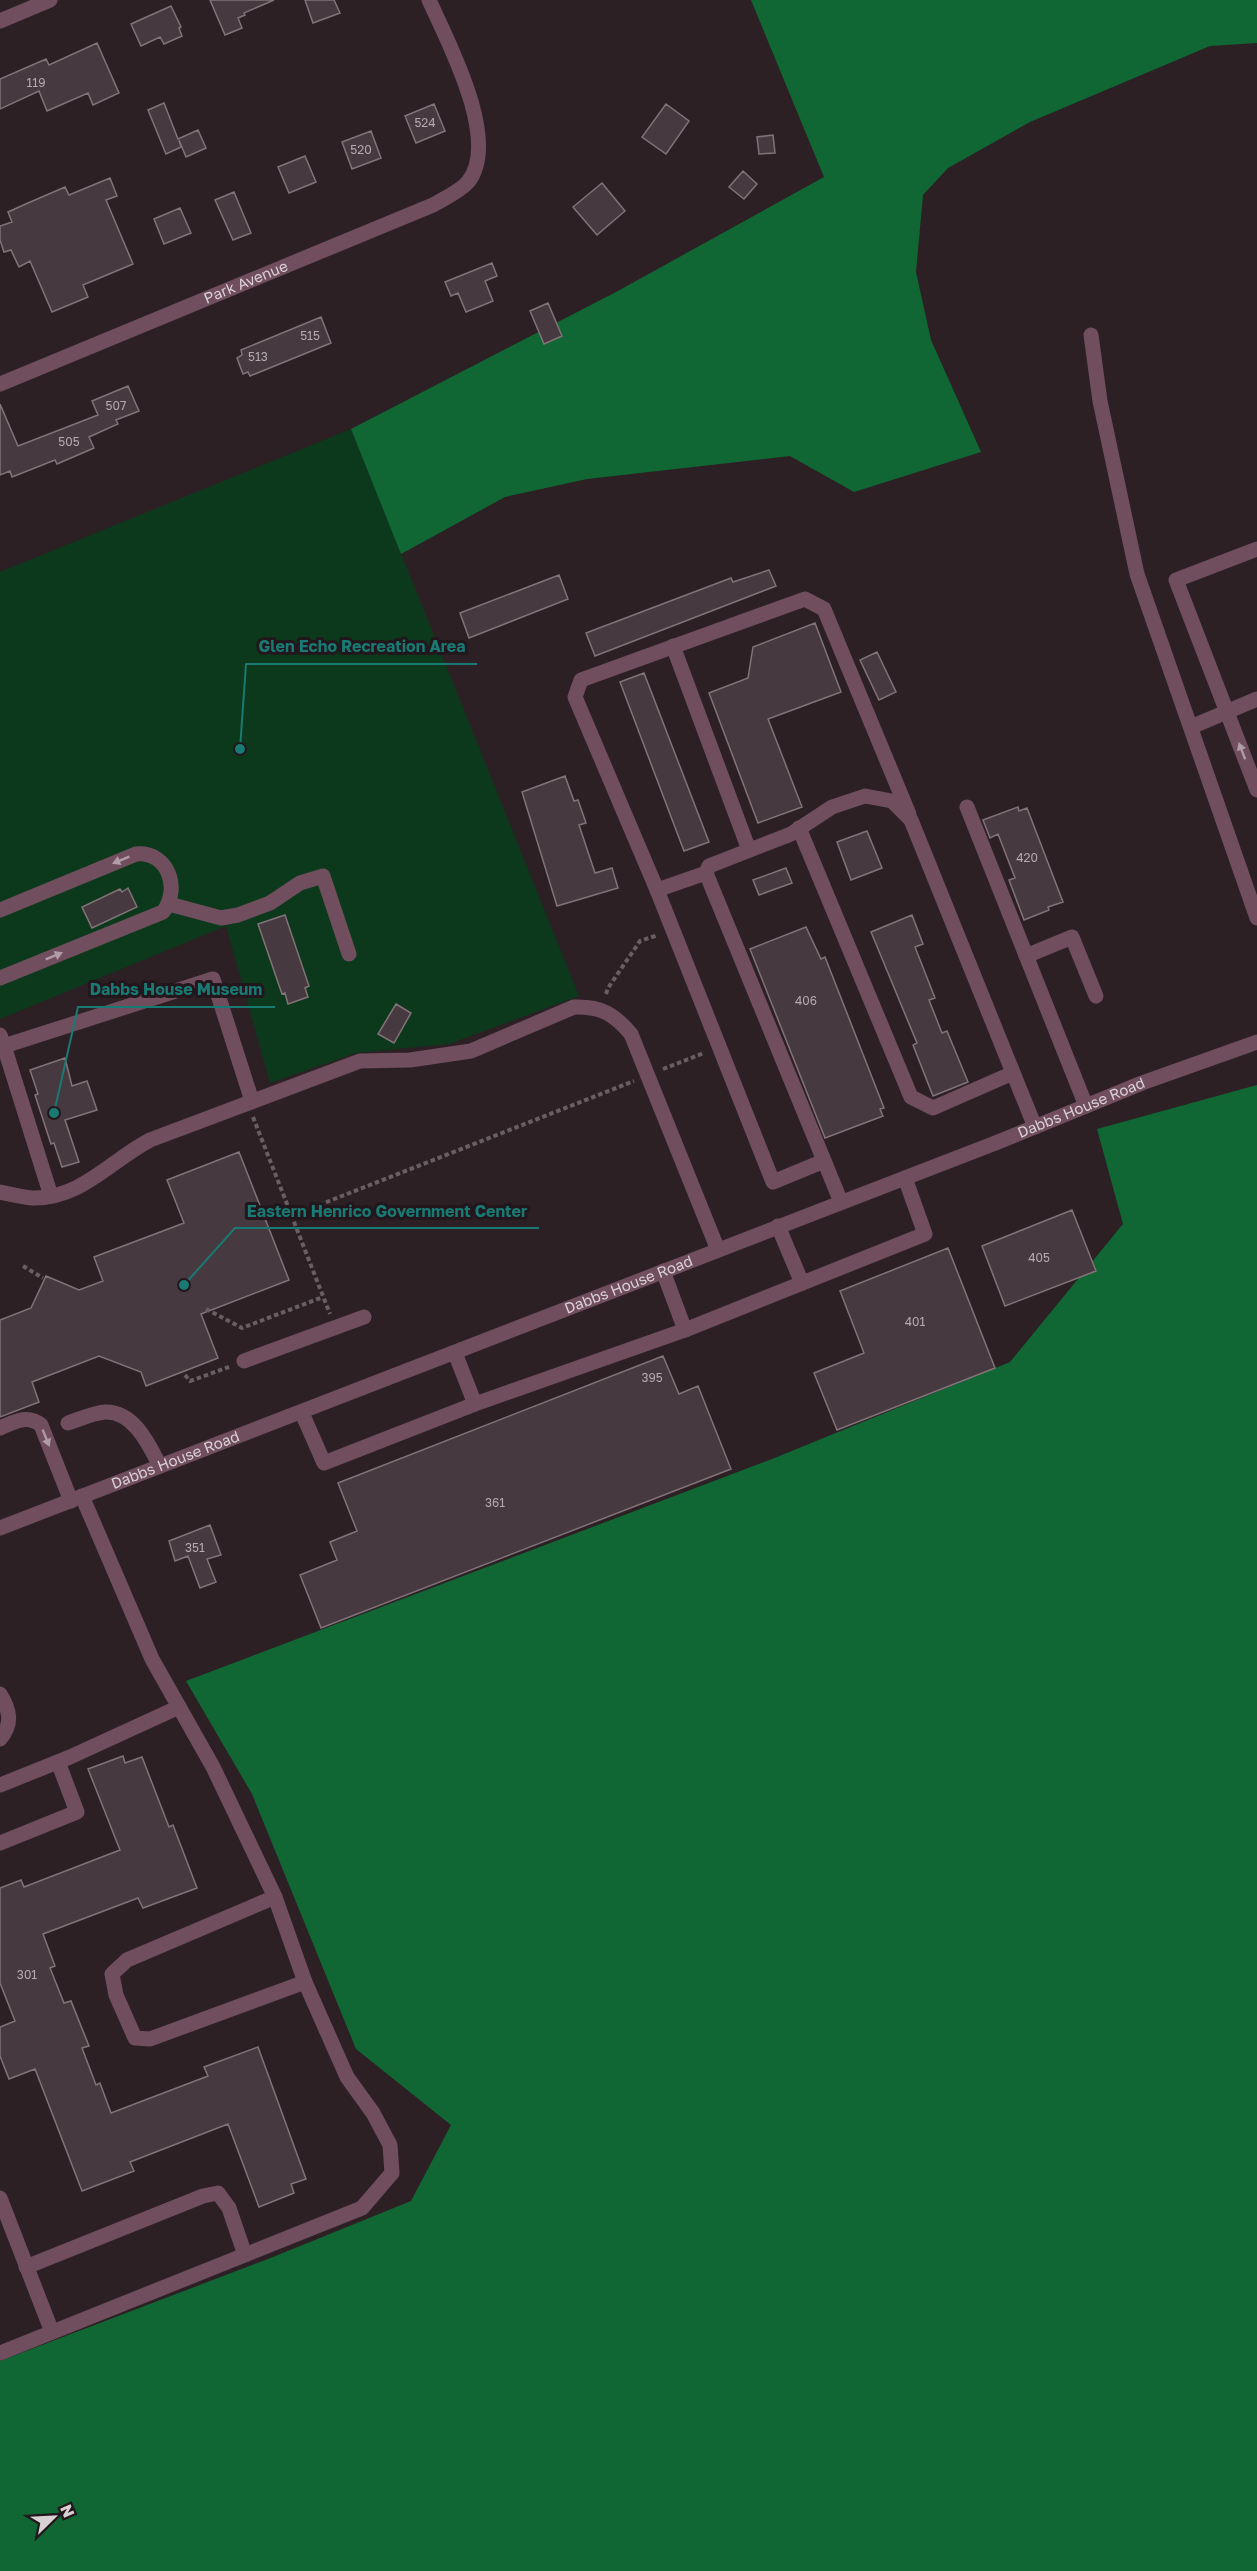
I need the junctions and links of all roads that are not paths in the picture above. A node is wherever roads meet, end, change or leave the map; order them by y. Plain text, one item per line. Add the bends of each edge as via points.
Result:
1 (50, 0) edge
2 (429, 0) edge
3 (0, 21) edge
4 (1091, 334) dead end
5 (0, 384) edge
6 (1257, 549) edge
7 (673, 646) junction
8 (1257, 699) edge
9 (1226, 711) junction
10 (1191, 727) junction
11 (1257, 790) edge
12 (967, 807) dead end
13 (911, 820) junction
14 (799, 828) junction
15 (749, 850) junction
16 (706, 873) junction
17 (657, 890) junction
18 (170, 904) junction
19 (0, 910) edge
20 (1257, 918) edge
21 (349, 954) dead end
22 (1026, 956) junction
23 (0, 978) edge
24 (1096, 996) dead end
25 (1257, 1042) edge
26 (1, 1043) edge
27 (1013, 1073) junction
28 (1086, 1106) junction
29 (252, 1109) junction
30 (1035, 1127) junction
31 (824, 1161) junction
32 (905, 1178) junction
33 (0, 1192) edge
34 (51, 1196) junction
35 (841, 1202) junction
36 (778, 1226) junction
37 (718, 1250) junction
38 (663, 1271) junction
39 (802, 1283) junction
40 (364, 1317) dead end
41 (686, 1330) junction
42 (455, 1353) junction
43 (244, 1361) road end
44 (475, 1404) junction
45 (302, 1413) junction
46 (68, 1423) dead end
47 (0, 1428) edge
48 (160, 1466) junction
49 (76, 1499) junction
50 (0, 1528) edge
51 (0, 1694) edge
52 (179, 1707) junction
53 (0, 1739) edge
54 (58, 1762) junction
55 (0, 1785) edge
56 (0, 1843) edge
57 (275, 1897) junction
58 (305, 1982) junction
59 (0, 2198) edge
60 (245, 2255) junction
61 (26, 2267) junction
62 (52, 2332) junction
63 (0, 2353) edge

1 - 3 street
2 - 5 street, Park Avenue via 466,90 479,145 477,165 468,182 433,205
4 - 10 street via 1100,401 1137,574
6 - 9 street via 1176,580
7 - 13 street via 805,599 824,609
7 - 15 street
7 - 17 street via 581,680 574,697
8 - 9 street
9 - 10 street
11 -> 9 street
10 - 20 street
12 - 22 street
13 - 14 street via 892,801 865,795 832,807
13 - 27 street
14 - 15 street
14 - 27 street via 911,1097 933,1108
15 - 16 street via 709,866
16 - 17 street
16 - 31 street
17 - 31 street via 773,1182
18 -> 19 street via 168,874 159,860 148,853 136,854
18 - 21 street via 221,918 238,915 270,903 300,883 323,876
23 -> 18 street via 154,916
22 - 24 street via 1072,937
22 - 28 street
25 - 28 street, Dabbs House Road
26 - 29 street via 213,979
26 - 34 street
27 - 30 street
28 - 30 street, Dabbs House Road
29 - 34 street via 150,1140 127,1152 89,1182
29 - 37 street via 360,1061 410,1060 471,1051 574,1007 590,1006 618,1018 631,1034
30 - 32 street, Dabbs House Road
31 - 35 street
32 - 35 street, Dabbs House Road
32 - 39 street via 925,1234
33 - 34 street via 31,1198
35 - 36 street, Dabbs House Road
36 - 37 street, Dabbs House Road
36 - 39 street
37 - 38 street, Dabbs House Road
38 - 41 street
38 - 42 street, Dabbs House Road
39 - 41 street
40 - 43 street
41 - 44 street
42 - 44 street
42 - 45 street, Dabbs House Road
44 - 45 street via 324,1463
45 - 48 street, Dabbs House Road
46 - 48 street via 106,1412 120,1416 143,1434
47 -> 49 street via 24,1419 35,1420
48 - 49 street, Dabbs House Road
49 - 50 street, Dabbs House Road
49 - 52 street
51 - 53 street via 9,1720
52 - 54 street
52 - 57 street via 213,1767
54 - 55 street
54 - 56 street via 77,1812
57 - 58 street
57 - 58 street via 127,1960 112,1974 116,1995 135,2038 150,2039
58 - 60 street via 346,2077 373,2113 390,2145 392,2173 362,2208
59 - 61 street
60 - 61 street via 229,2208 218,2193
60 - 62 street
61 - 62 street
62 - 63 street

